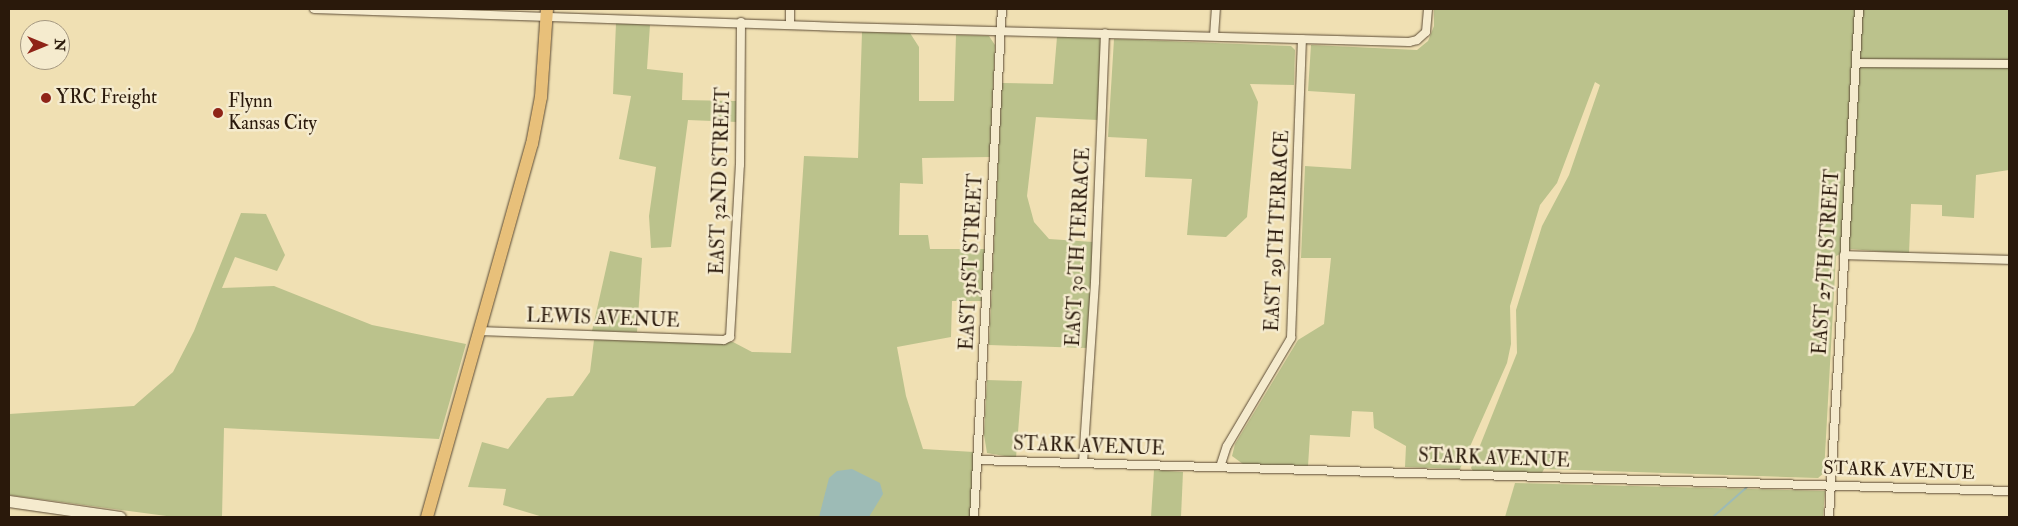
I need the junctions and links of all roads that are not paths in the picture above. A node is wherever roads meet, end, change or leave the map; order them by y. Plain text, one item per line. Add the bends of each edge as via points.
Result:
1 (314, 9) edge
2 (790, 9) edge
3 (1002, 9) edge
4 (1216, 9) edge
5 (1428, 9) edge
6 (1859, 9) edge
7 (547, 12) edge
8 (741, 22) junction
9 (790, 25) junction
10 (1000, 31) junction
11 (1105, 33) junction
12 (1214, 36) junction
13 (1302, 39) junction
14 (1856, 63) junction
15 (2009, 64) edge
16 (1844, 255) junction
17 (2009, 260) edge
18 (479, 331) junction
19 (726, 339) joint
20 (977, 460) junction
21 (1083, 463) junction
22 (1220, 467) junction
23 (1830, 485) junction
24 (2009, 491) edge
25 (9, 501) edge
26 (117, 517) edge
27 (427, 517) edge
28 (974, 517) edge
29 (1829, 517) edge

1 - 7 street
2 - 9 street
3 - 10 street, EAST 31ST STREET
4 - 12 street
5 - 13 street via 1428,24 1421,37 1409,42
6 - 14 street, EAST 27TH STREET
7 - 8 street
7 - 18 main road via 541,97 532,144
8 - 9 street
8 - 19 street, EAST 32ND STREET via 732,332
9 - 10 street
10 - 11 street
10 - 20 street, EAST 31ST STREET
11 - 12 street
11 - 21 street, EAST 30TH TERRACE via 1095,282
12 - 13 street
13 - 22 street, EAST 29TH TERRACE via 1291,338 1227,446
14 - 15 street
14 - 16 street, EAST 27TH STREET
16 - 17 street
16 - 23 street, EAST 27TH STREET
18 - 19 street, LEWIS AVENUE
18 - 27 main road
20 - 21 street, STARK AVENUE
20 - 28 street, EAST 31ST STREET
21 - 22 street, STARK AVENUE
22 - 23 street, STARK AVENUE
23 - 24 street, STARK AVENUE
23 - 29 street, EAST 27TH STREET
25 - 26 main road

